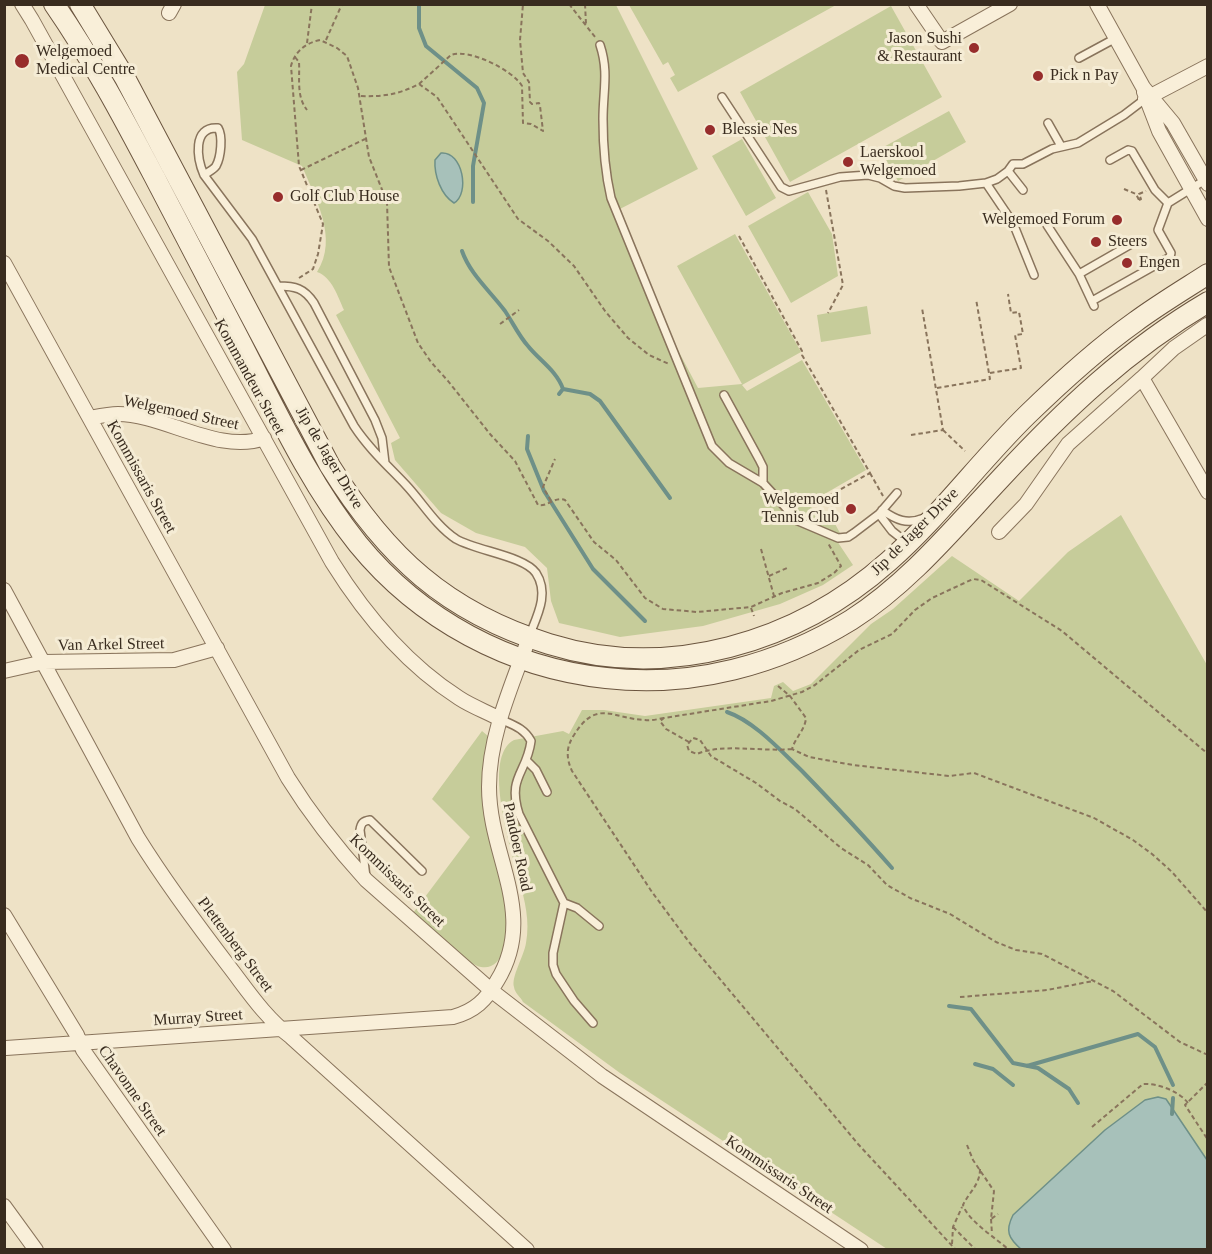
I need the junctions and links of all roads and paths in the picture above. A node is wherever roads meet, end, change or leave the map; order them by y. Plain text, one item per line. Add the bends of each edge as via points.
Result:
1 (22, 4) edge
2 (54, 4) edge
3 (80, 4) edge
4 (312, 4) edge
5 (342, 4) edge
6 (523, 4) edge
7 (569, 4) edge
8 (585, 4) edge
9 (916, 4) edge
10 (1010, 4) edge
11 (1097, 4) edge
12 (586, 24) junction
13 (591, 30) dead end
14 (1116, 38) junction
15 (325, 41) junction
16 (306, 45) junction
17 (600, 45) dead end
18 (295, 56) junction
19 (1079, 58) dead end
20 (1208, 66) edge
21 (523, 73) junction
22 (513, 75) junction
23 (419, 84) junction
24 (1146, 93) junction
25 (360, 95) junction
26 (722, 97) dead end
27 (307, 110) dead end
28 (1048, 123) dead end
29 (365, 139) junction
30 (1061, 146) junction
31 (1110, 160) dead end
32 (301, 171) junction
33 (1008, 171) junction
34 (204, 175) junction
35 (825, 181) junction
36 (1206, 182) edge
37 (986, 183) junction
38 (1124, 189) dead end
39 (1191, 189) junction
40 (1023, 190) dead end
41 (1139, 194) dead end
42 (1168, 203) junction
43 (1208, 219) edge
44 (1047, 225) dead end
45 (1158, 230) junction
46 (1150, 234) dead end
47 (739, 237) dead end
48 (1132, 243) dead end
49 (4, 262) edge
50 (1079, 273) junction
51 (1034, 274) dead end
52 (1208, 274) edge
53 (278, 286) junction
54 (291, 286) junction
55 (1008, 294) dead end
56 (976, 299) dead end
57 (1208, 302) edge
58 (922, 308) dead end
59 (519, 310) dead end
60 (828, 313) dead end
61 (500, 324) dead end
62 (1207, 325) edge
63 (674, 366) dead end
64 (990, 373) junction
65 (1142, 378) junction
66 (936, 388) junction
67 (724, 395) dead end
68 (90, 418) junction
69 (943, 430) junction
70 (911, 435) dead end
71 (264, 438) junction
72 (1028, 449) junction
73 (965, 451) dead end
74 (555, 459) dead end
75 (385, 463) junction
76 (870, 473) junction
77 (763, 483) junction
78 (1208, 492) edge
79 (897, 493) dead end
80 (553, 501) junction
81 (814, 504) dead end
82 (882, 509) junction
83 (938, 511) junction
84 (892, 531) junction
85 (820, 532) junction
86 (999, 532) dead end
87 (908, 543) junction
88 (761, 549) dead end
89 (889, 561) junction
90 (787, 568) dead end
91 (769, 576) junction
92 (4, 590) edge
93 (774, 596) junction
94 (751, 607) junction
95 (754, 616) dead end
96 (529, 638) junction
97 (217, 648) junction
98 (521, 659) junction
99 (44, 662) junction
100 (4, 671) edge
101 (778, 686) dead end
102 (790, 696) junction
103 (664, 718) junction
104 (500, 719) junction
105 (689, 742) junction
106 (792, 749) junction
107 (706, 750) junction
108 (1208, 754) edge
109 (526, 760) junction
110 (547, 792) dead end
111 (422, 871) dead end
112 (366, 880) junction
113 (564, 903) junction
114 (1208, 913) edge
115 (4, 915) edge
116 (599, 926) dead end
117 (1093, 981) junction
118 (492, 991) junction
119 (960, 997) dead end
120 (593, 1023) dead end
121 (280, 1028) junction
122 (80, 1042) junction
123 (6, 1048) dead end
124 (1208, 1055) edge
125 (1208, 1082) edge
126 (1188, 1103) junction
127 (1092, 1127) dead end
128 (1208, 1140) edge
129 (967, 1145) dead end
130 (980, 1169) junction
131 (963, 1205) junction
132 (4, 1206) edge
133 (998, 1214) dead end
134 (991, 1219) junction
135 (953, 1227) junction
136 (992, 1234) junction
137 (952, 1244) junction
138 (36, 1250) edge
139 (224, 1250) edge
140 (527, 1250) edge
141 (861, 1250) edge
142 (956, 1250) edge
143 (976, 1250) edge
144 (1009, 1250) edge

1 - 71 street, Kommandeur Street
2 - 98 main road, Jip de Jager Drive via 122,116 305,464 347,529 390,578 427,610 486,645
3 - 96 main road, Jip de Jager Drive via 125,78 349,497 395,554 429,583 475,614
4 - 16 path
5 - 15 path
6 - 21 path
7 - 12 path
8 - 12 path
9 - 10 street via 942,42
11 - 14 street
12 - 13 path
14 - 19 lane
14 - 24 street
15 - 16 path
15 - 25 path via 347,56
16 - 18 path
17 - 77 lane via 606,69 603,118 611,198 712,446 729,463
18 - 27 path via 299,62 302,102
18 - 32 path via 291,83
20 - 24 street
21 - 22 path
21 - 22 path via 529,82 530,102 540,105 543,131 523,123 522,86
22 - 23 path via 458,52
23 - 25 path via 401,93
23 - 63 path via 446,109 518,219 574,266 628,338 649,355
24 - 30 lane via 1124,115 1078,143
24 - 36 street via 1173,123
24 - 39 street via 1159,131
25 - 29 path
26 - 35 lane via 784,190
28 - 30 lane
29 - 32 path
29 - 80 path via 387,202 389,267 418,343 515,460 535,502 540,506
30 - 33 lane via 1023,164 1013,164
31 - 42 lane via 1132,151 1155,190
32 - 54 path via 323,224 313,269
33 - 37 lane
33 - 40 lane
34 - 34 lane via 198,159 198,142 211,128 218,128 221,135 217,164
34 - 53 lane via 252,239
35 - 37 lane via 868,175 894,186
35 - 60 path via 843,285
36 - 39 lane
37 - 51 lane via 1013,223
38 - 41 path via 1136,194 1139,200
39 - 42 lane
39 - 43 street
42 - 45 lane
44 - 50 lane
45 - 46 lane
45 - 50 lane via 1170,257 1093,303
47 - 76 path
48 - 50 lane
49 - 68 street, Kommissaris Street
52 - 83 main road, Jip de Jager Drive via 1133,323 1066,378
53 - 54 lane
53 - 75 lane via 354,426
54 - 75 lane via 305,291 327,327 375,420
55 - 64 path via 1011,313 1019,312 1023,334 1015,335 1021,368
56 - 64 path
57 - 72 main road via 1130,353
58 - 66 path
59 - 61 path
62 - 65 street via 1174,348
64 - 66 path via 990,379
65 - 78 street
65 - 86 street via 1068,444 1026,504
66 - 69 path
67 - 77 lane via 763,467
68 - 71 street, Welgemoed Street via 132,416 237,444
68 - 97 street, Kommissaris Street
69 - 70 path
69 - 73 path
71 - 104 street, Kommandeur Street via 332,562 379,628 459,698
72 - 87 main road via 995,473 931,540 918,546
72 - 98 main road, Jip de Jager Drive via 903,580 854,618 778,657 722,672 641,681 571,673
74 - 80 path via 543,487
75 - 96 lane via 457,539 532,568 543,596
76 - 81 path
76 - 82 path
77 - 85 lane via 798,521
79 - 82 lane
80 - 94 path via 565,500 594,542 616,560 645,598 656,606 697,612
82 - 83 lane via 907,522
82 - 84 lane
82 - 85 lane via 848,537
83 - 87 main road, Jip de Jager Drive
84 - 87 lane
84 - 89 lane
85 - 93 path via 841,566 818,584
87 - 89 main road, Jip de Jager Drive
88 - 91 path
89 - 96 main road, Jip de Jager Drive via 826,609 778,632 724,649 669,657 620,657
90 - 91 path
91 - 93 path
92 - 99 street, Plettenberg Street
93 - 94 path
94 - 95 path
96 - 98 street, Pandoer Road
97 - 99 street, Van Arkel Street via 174,660
97 - 112 street, Kommissaris Street via 302,801
98 - 104 street, Pandoer Road
99 - 100 street, Van Arkel Street
99 - 121 street, Plettenberg Street via 157,868
101 - 102 path
102 - 103 path
102 - 106 path via 806,718
102 - 108 path via 815,685 860,650 892,634 932,598 974,579 1062,631
103 - 105 path via 660,721 666,729
103 - 137 path via 644,720 594,714 570,741 567,758 572,771 689,942 858,1144
104 - 109 lane via 526,733 531,741
104 - 118 street, Pandoer Road via 491,756 490,813 512,904 515,934 509,958
105 - 107 path via 693,738 700,740
105 - 107 path via 689,751 697,754
106 - 107 path
106 - 114 path via 809,757 853,765 949,776 974,773 1094,818 1152,854
107 - 117 path via 795,809 868,865 886,885 950,914 996,942 1042,954
109 - 110 lane
109 - 113 lane via 516,780 515,802
111 - 112 lane via 375,822 365,820 360,830
112 - 118 street, Kommissaris Street
113 - 116 lane
113 - 120 lane via 553,965 564,987
115 - 122 street, Chavonne Street
117 - 119 path via 1047,990
117 - 124 path via 1113,991 1180,1042
118 - 121 street, Murray Street via 476,1007 453,1017
118 - 141 street, Kommissaris Street via 602,1077
121 - 122 street, Murray Street
121 - 140 street, Plettenberg Street
122 - 123 street, Murray Street
122 - 139 street, Chavonne Street
125 - 126 path
126 - 127 path via 1178,1093 1143,1084
126 - 128 path via 1185,1104 1190,1115
129 - 130 path
130 - 131 path via 975,1188
130 - 134 path via 994,1191
131 - 135 path
131 - 136 path
132 - 138 street
133 - 134 path
134 - 136 path
135 - 137 path
135 - 143 path
136 - 144 path
137 - 142 path

